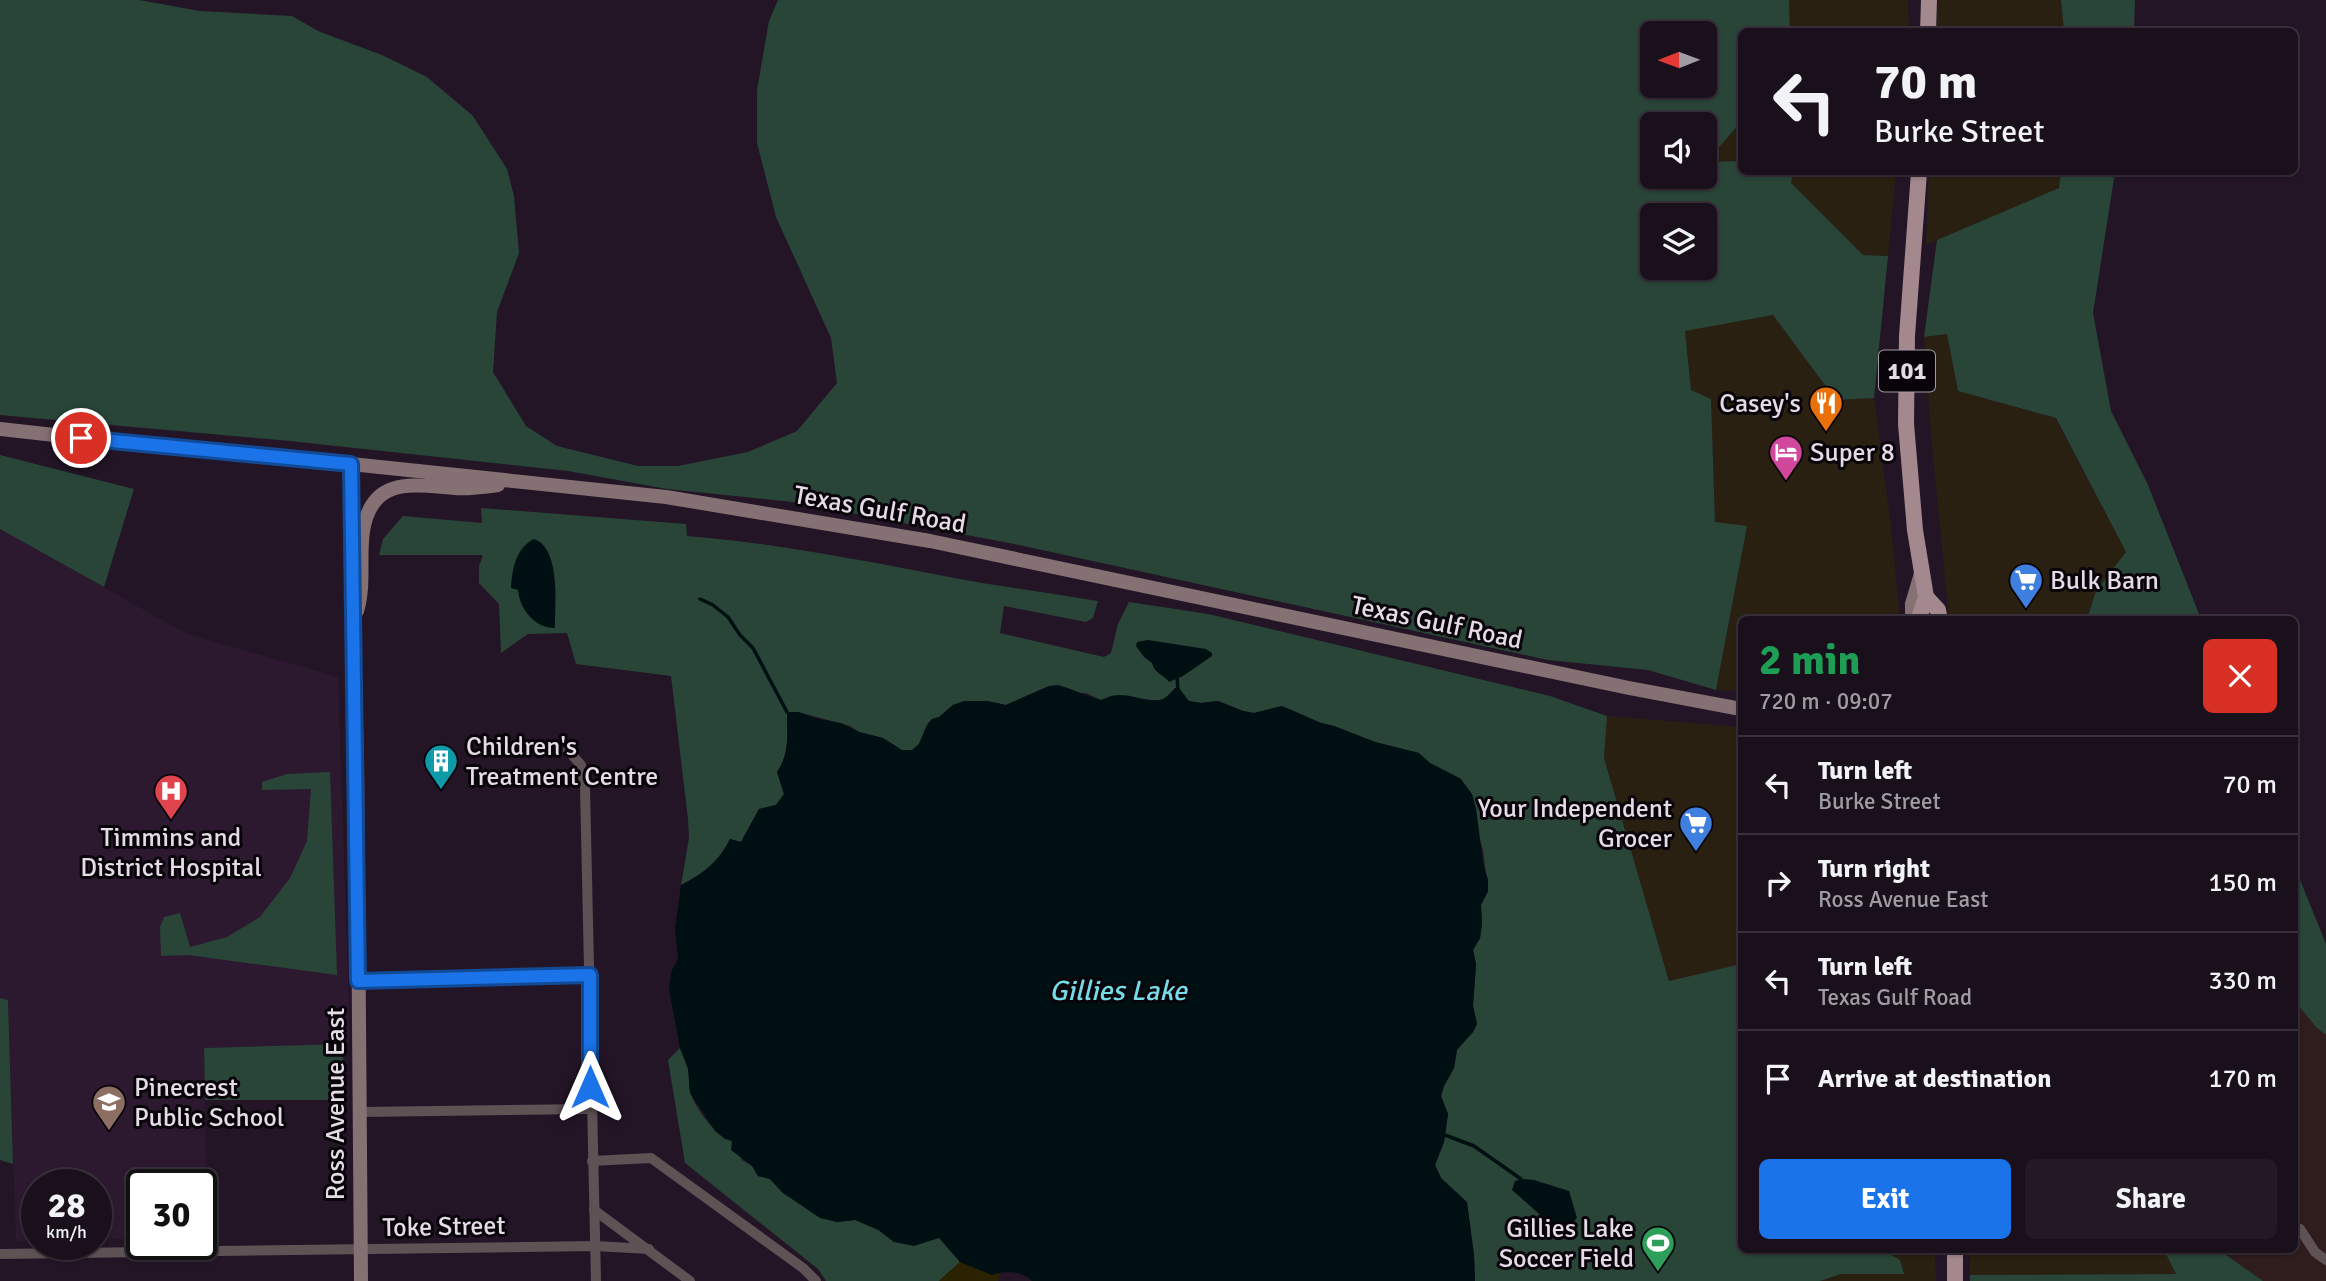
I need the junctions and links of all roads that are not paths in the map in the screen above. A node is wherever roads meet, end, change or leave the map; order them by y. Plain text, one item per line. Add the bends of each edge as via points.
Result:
1 (1929, 0) edge
2 (1928, 28) edge
3 (1919, 175) edge
4 (0, 429) edge
5 (351, 464) junction
6 (517, 482) junction
7 (1922, 570) junction
8 (1926, 597) junction
9 (1912, 616) edge
10 (1920, 616) edge
11 (1939, 616) edge
12 (352, 625) junction
13 (1738, 708) edge
14 (568, 750) dead end
15 (590, 975) junction
16 (358, 981) junction
17 (590, 1109) junction
18 (360, 1112) junction
19 (592, 1161) junction
20 (594, 1210) junction
21 (2300, 1229) dead end
22 (596, 1246) junction
23 (649, 1249) junction
24 (360, 1250) junction
25 (1955, 1253) edge
26 (0, 1254) edge
27 (2326, 1260) edge
28 (361, 1281) edge
29 (596, 1281) edge
30 (690, 1281) edge
31 (816, 1281) edge
32 (1955, 1281) edge

1 - 2 main road
3 - 7 main road, 101 via 1906,424
4 - 5 main road, Texas Gulf Road
5 - 6 main road, Texas Gulf Road
5 - 12 main road, Ross Avenue East
6 - 12 main road via 479,488 405,485 384,492 372,504 365,523 361,597
6 - 13 main road, Texas Gulf Road via 666,497 930,541
7 - 8 main road, 101
7 - 9 main road
8 - 10 main road, 101
8 - 11 main road, 101
12 - 16 main road, Ross Avenue East
14 - 15 street via 581,765 585,787
15 - 16 street
15 - 17 street
16 - 18 main road, Ross Avenue East
17 - 18 street
17 - 19 street
18 - 24 main road, Ross Avenue East
19 - 20 street
19 - 31 street via 651,1158
20 - 22 street
20 - 23 street
21 - 27 street
22 - 23 street, Toke Street
22 - 24 street, Toke Street
22 - 29 street
23 - 30 street
24 - 26 street, Toke Street
24 - 28 main road, Ross Avenue East
25 - 32 main road

